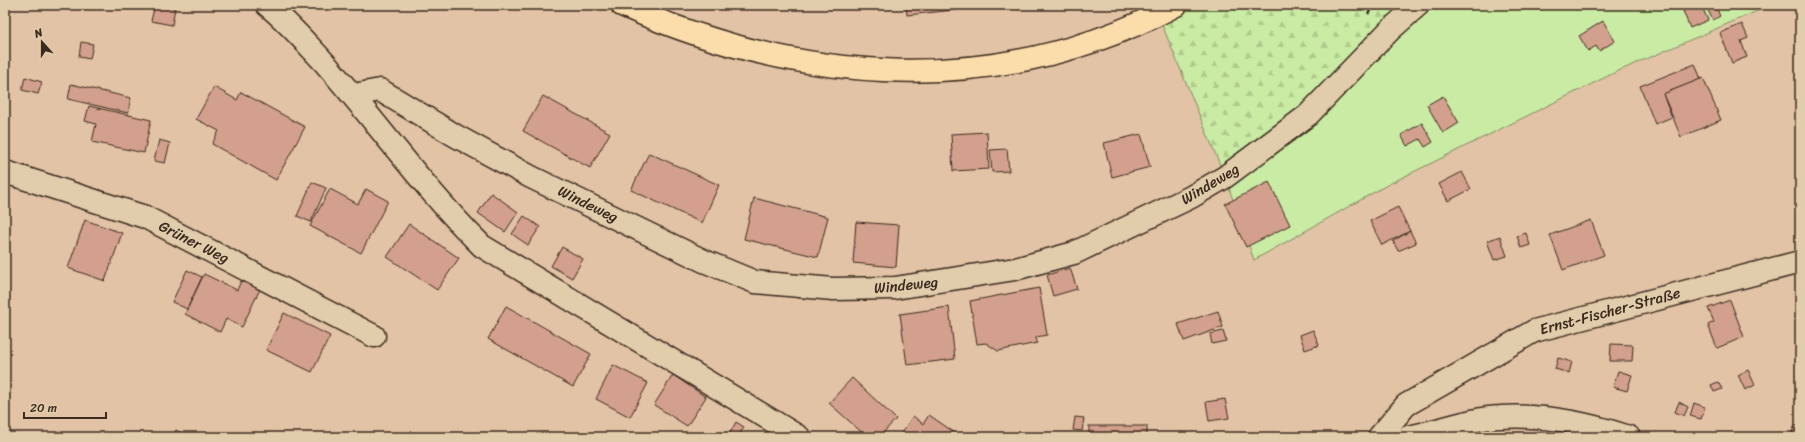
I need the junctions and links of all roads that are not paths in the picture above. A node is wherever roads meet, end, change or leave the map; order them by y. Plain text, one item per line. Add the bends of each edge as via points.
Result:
1 (267, 5) edge
2 (622, 5) edge
3 (1176, 5) edge
4 (1418, 5) edge
5 (354, 95) junction
6 (5, 172) edge
7 (1800, 262) edge
8 (374, 336) dead end
9 (799, 437) edge
10 (1379, 437) edge
11 (1409, 437) edge
12 (1630, 437) edge

1 - 5 street via 285,20
2 - 3 main road via 667,25 767,54 854,69 916,72 978,68 1080,46 1158,15
4 - 5 street, Windeweg via 1308,114 1225,177 1191,197 1074,253 1015,269 895,288 833,290 755,282 704,262 531,177 380,90
5 - 9 street via 450,214 482,246
6 - 8 street, Grüner Weg via 145,217
7 - 10 street, Ernst-Fischer-Straße via 1534,330 1406,405
11 - 12 street via 1499,416 1548,417 1591,424

